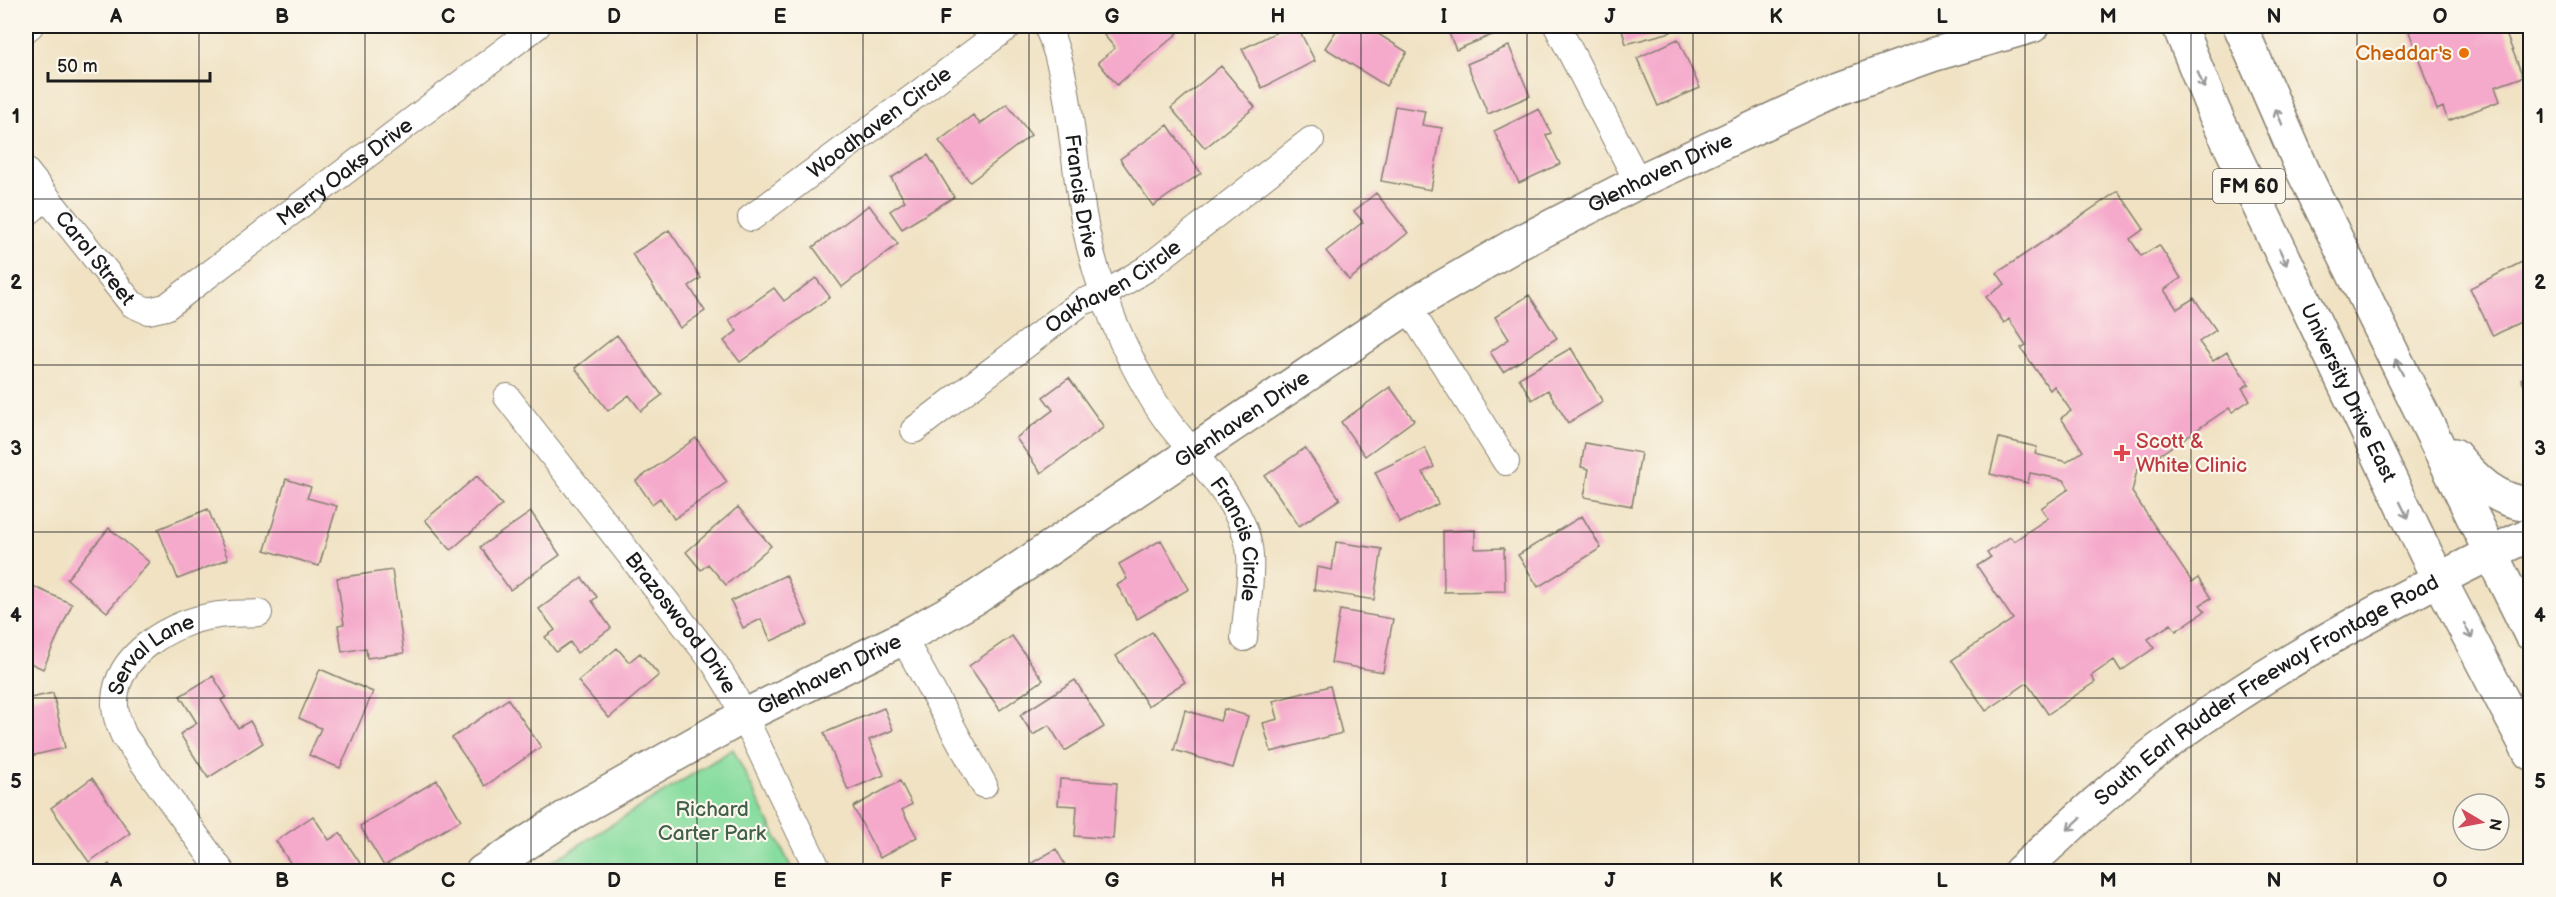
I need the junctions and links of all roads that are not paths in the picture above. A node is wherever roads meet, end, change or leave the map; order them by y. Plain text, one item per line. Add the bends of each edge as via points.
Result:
1 (30, 26) edge
2 (537, 26) edge
3 (1009, 26) edge
4 (1047, 26) edge
5 (1557, 26) edge
6 (2032, 26) edge
7 (2179, 26) edge
8 (2240, 26) edge
9 (26, 29) edge
10 (1311, 140) dead end
11 (26, 171) edge
12 (1638, 182) junction
13 (35, 206) edge
14 (751, 218) dead end
15 (1105, 294) junction
16 (1408, 307) junction
17 (148, 311) joint
18 (507, 396) dead end
19 (2424, 419) junction
20 (914, 430) dead end
21 (1193, 451) junction
22 (1506, 462) dead end
23 (2530, 504) edge
24 (2530, 534) edge
25 (2492, 553) junction
26 (2440, 579) junction
27 (259, 613) dead end
28 (2530, 633) edge
29 (903, 638) junction
30 (1244, 638) dead end
31 (744, 716) junction
32 (2530, 753) edge
33 (984, 785) dead end
34 (222, 872) edge
35 (482, 872) edge
36 (819, 872) edge
37 (2020, 872) edge

1 - 9 street
2 - 17 street, Merry Oaks Drive via 186,293 166,307
3 - 14 street, Woodhaven Circle
4 - 15 street, Francis Drive via 1068,103 1089,245
5 - 12 street
6 - 12 main road, Glenhaven Drive via 1932,55 1840,88
7 -> 26 main road, University Drive East / FM 60 via 2214,112
19 -> 8 main road, FM 60 via 2302,171
10 - 15 street, Oakhaven Circle via 1146,269
11 - 13 street, Carol Street
12 - 16 main road, Glenhaven Drive via 1515,245
13 - 17 street, Carol Street via 132,304
15 - 20 street, Oakhaven Circle via 1082,302
15 - 21 street, Francis Drive via 1123,343 1150,393 1167,421
16 - 21 main road, Glenhaven Drive
16 - 22 street
18 - 31 street, Brazoswood Drive via 716,664
19 - 23 main road via 2480,483 2500,498
19 - 25 main road, FM 60
21 - 29 main road, Glenhaven Drive via 977,597
21 - 30 street, Francis Circle via 1243,527 1250,555
24 - 25 main road, South Earl Rudder Freeway Frontage Road
25 - 26 main road, South Earl Rudder Freeway Frontage Road
25 - 28 main road, FM 60
26 -> 32 main road, University Drive East / FM 60
26 -> 37 main road, South Earl Rudder Freeway Frontage Road via 2263,679 2157,751
27 - 34 street, Serval Lane via 212,616 167,631 128,663 120,676 115,699 124,736
29 - 31 main road, Glenhaven Drive
29 - 33 street
31 - 35 main road, Glenhaven Drive via 577,810
31 - 36 street, Brazoswood Drive

